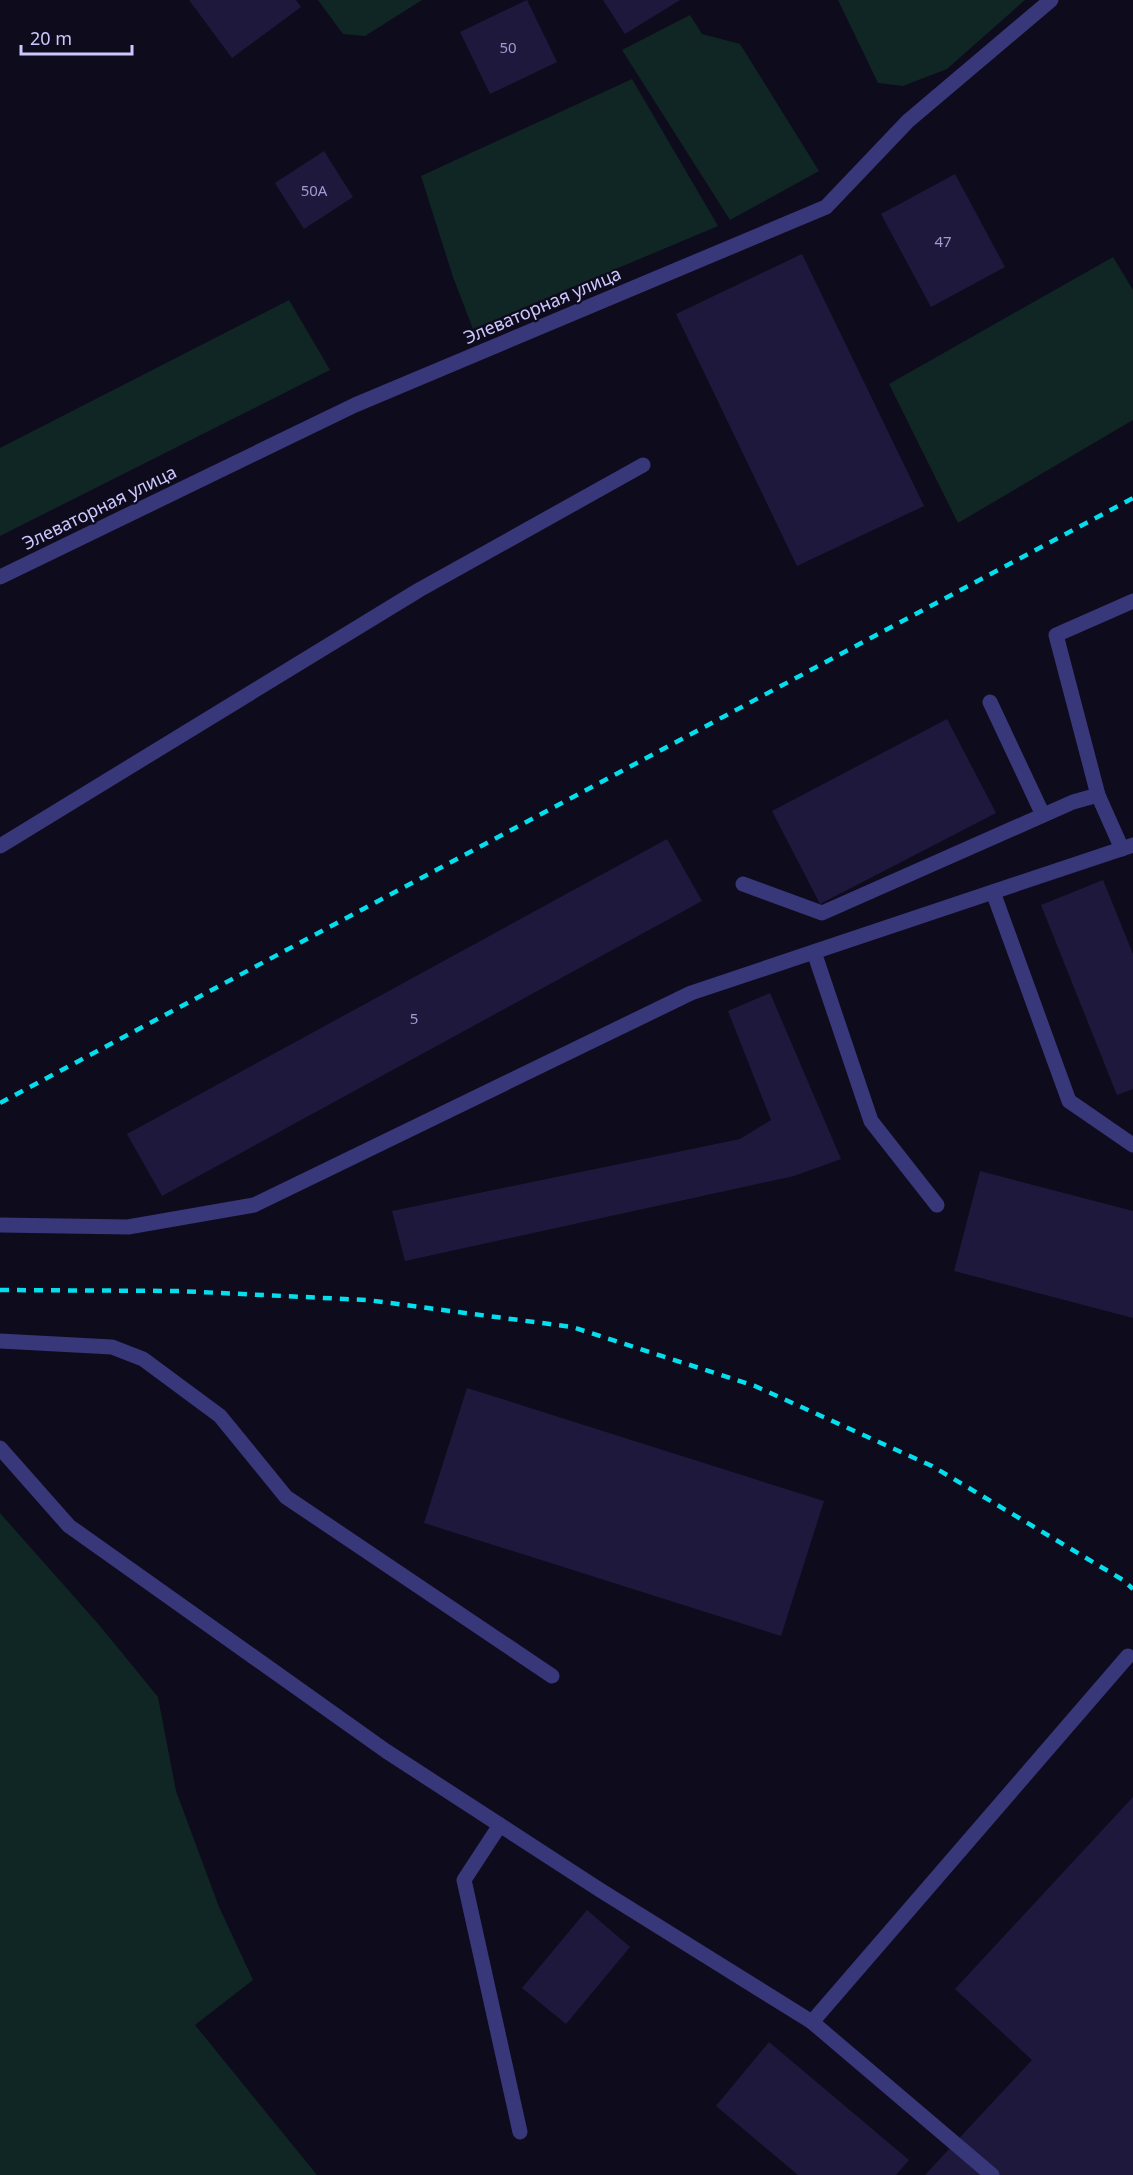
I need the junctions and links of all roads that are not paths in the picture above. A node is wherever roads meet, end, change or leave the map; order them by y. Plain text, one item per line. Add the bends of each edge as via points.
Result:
1 (1051, 0) edge
2 (643, 465) dead end
3 (0, 578) edge
4 (1133, 601) edge
5 (990, 702) dead end
6 (1098, 795) junction
7 (1043, 815) junction
8 (0, 846) edge
9 (1127, 847) edge
10 (743, 884) dead end
11 (993, 892) junction
12 (813, 952) junction
13 (1133, 1145) edge
14 (937, 1205) dead end
15 (0, 1225) edge
16 (0, 1341) edge
17 (0, 1448) edge
18 (1128, 1656) dead end
19 (552, 1676) dead end
20 (500, 1826) junction
21 (812, 2022) junction
22 (520, 2132) dead end
23 (992, 2175) edge

1 - 3 street, Элеваторная улица via 908,122 826,207 355,405
2 - 8 street via 419,590
4 - 6 street via 1056,635
5 - 7 street
6 - 7 street
6 - 9 street
7 - 10 street via 822,913
9 - 11 street
11 - 12 street
11 - 13 street via 1069,1101
12 - 14 street via 872,1121
12 - 15 street via 691,993 254,1205 128,1227
16 - 19 street via 112,1347 142,1359 220,1416 286,1497
17 - 20 street via 69,1526 386,1751
18 - 21 street
20 - 21 street
20 - 22 street via 464,1880
21 - 23 street

